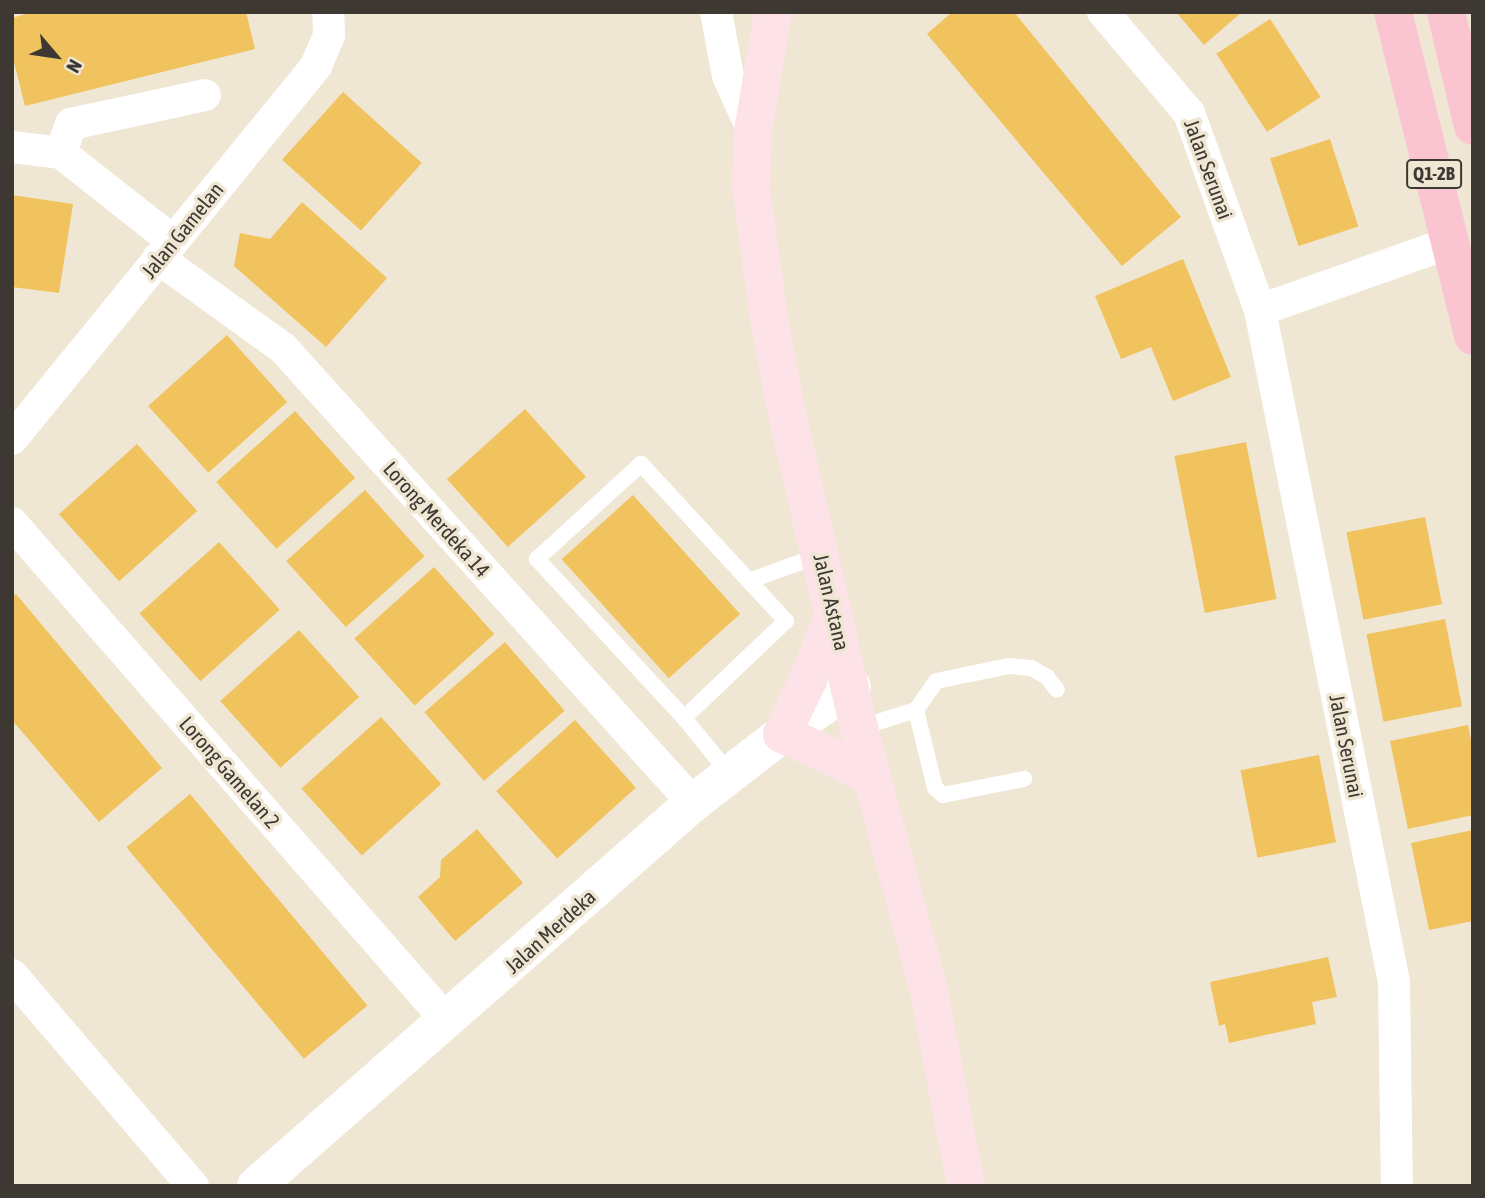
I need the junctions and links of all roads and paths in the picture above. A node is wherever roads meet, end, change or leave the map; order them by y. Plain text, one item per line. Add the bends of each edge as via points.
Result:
1 (328, 12) edge
2 (716, 12) edge
3 (773, 12) edge
4 (1102, 12) edge
5 (1392, 12) edge
6 (1446, 12) edge
7 (205, 95) dead end
8 (1473, 126) edge
9 (753, 131) junction
10 (12, 147) edge
11 (61, 153) junction
12 (1452, 242) junction
13 (166, 250) junction
14 (1260, 310) junction
15 (1473, 335) edge
16 (12, 439) edge
17 (12, 523) edge
18 (821, 555) junction
19 (751, 580) junction
20 (834, 613) junction
21 (852, 687) junction
22 (1056, 690) dead end
23 (916, 710) junction
24 (684, 718) junction
25 (859, 728) junction
26 (782, 734) junction
27 (730, 773) junction
28 (1024, 779) dead end
29 (873, 781) junction
30 (693, 803) junction
31 (12, 975) edge
32 (447, 1021) junction
33 (266, 1183) edge
34 (193, 1186) edge
35 (966, 1186) edge
36 (1397, 1186) edge

1 - 13 street, Jalan Gamelan via 330,35 316,66
2 - 9 street via 728,76
3 - 9 main road, Jalan Astana
4 - 14 street, Jalan Serunai via 1189,113
5 - 12 main road, Q1-2B
6 - 8 main road
7 - 11 street via 71,124
9 - 18 main road, Jalan Astana via 751,188 769,318
10 - 11 street
11 - 13 street, Lorong Merdeka 14
12 - 14 street
12 - 15 main road, Q1-2B
13 - 16 street, Jalan Gamelan
13 - 30 street, Lorong Merdeka 14 via 283,348
14 - 36 street, Jalan Serunai via 1394,982
17 - 32 street, Lorong Gamelan 2
18 - 19 lane
18 - 20 main road, Jalan Astana
19 - 24 lane via 786,621
19 - 24 lane via 641,464 537,559
20 - 21 main road, Jalan Astana
20 - 26 main road
21 - 25 main road, Jalan Astana
21 - 26 street, Jalan Merdeka
22 - 23 lane via 1047,677 1031,668 1009,666 936,681
23 - 25 lane
23 - 28 lane via 935,788 943,795
24 - 27 lane
25 - 29 main road, Jalan Astana
26 - 27 street, Jalan Merdeka
26 - 29 main road via 844,762
27 - 30 street, Jalan Merdeka
29 - 35 main road, Jalan Astana via 929,992
30 - 32 street, Jalan Merdeka
31 - 34 street
32 - 33 street, Jalan Merdeka

